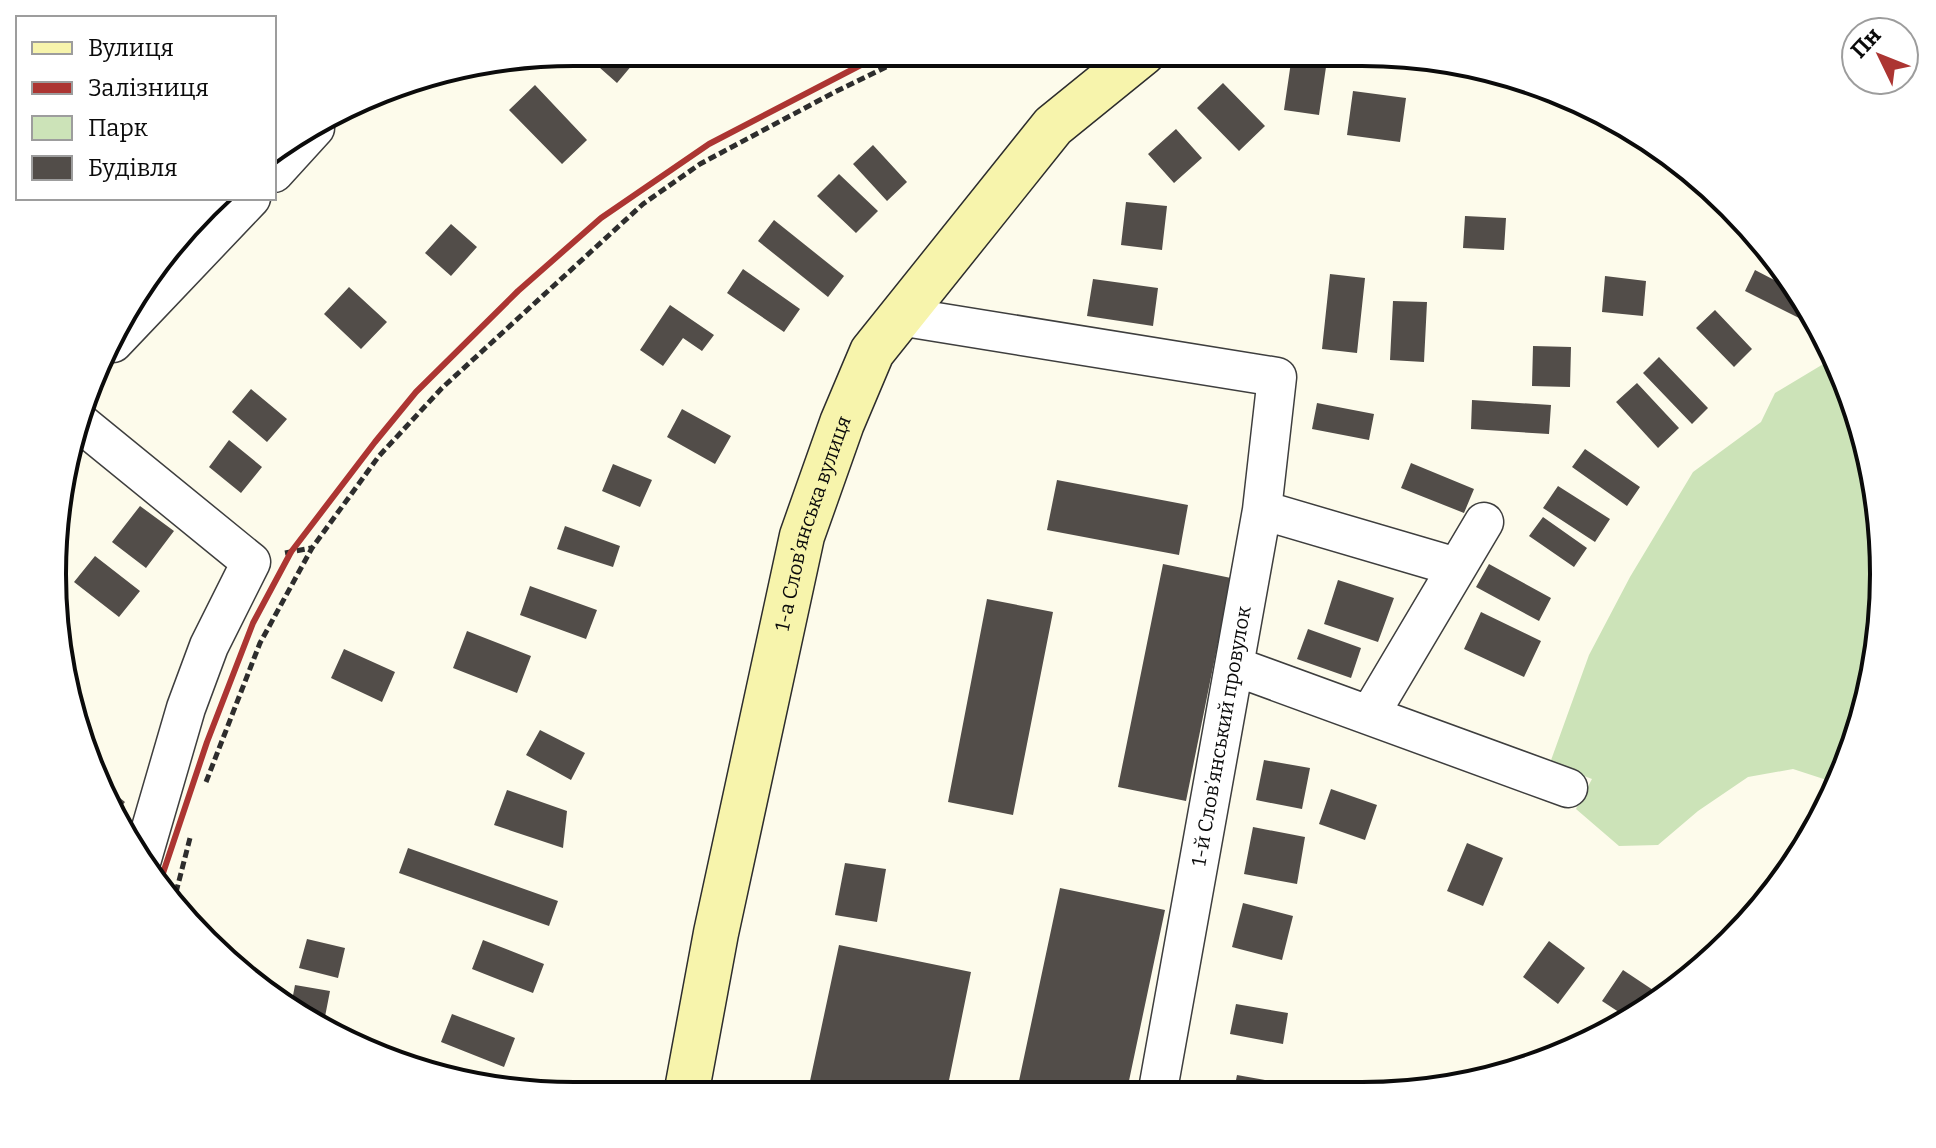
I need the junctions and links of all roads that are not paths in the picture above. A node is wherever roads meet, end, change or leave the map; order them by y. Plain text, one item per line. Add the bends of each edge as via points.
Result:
1 (1127, 66) edge
2 (295, 150) edge
3 (276, 171) edge
4 (249, 200) edge
5 (899, 316) junction
6 (133, 322) edge
7 (87, 429) edge
8 (1262, 510) junction
9 (1484, 522) dead end
10 (1456, 567) junction
11 (1234, 666) junction
12 (1370, 714) junction
13 (1568, 788) dead end
14 (146, 846) edge
15 (688, 1082) edge
16 (1159, 1082) edge

1 - 5 street, 1-а Слов’янська вулиця via 1053,126
2 - 3 street
4 - 6 street
5 - 8 street, 1-й Слов’янський провулок via 1277,377
5 - 15 street, 1-а Слов’янська вулиця via 872,352 802,536
7 - 14 street via 251,562 209,646 186,708
8 - 10 street
8 - 11 street, 1-й Слов’янський провулок
9 - 10 street
10 - 12 street
11 - 12 street
11 - 16 street, 1-й Слов’янський провулок
12 - 13 street

